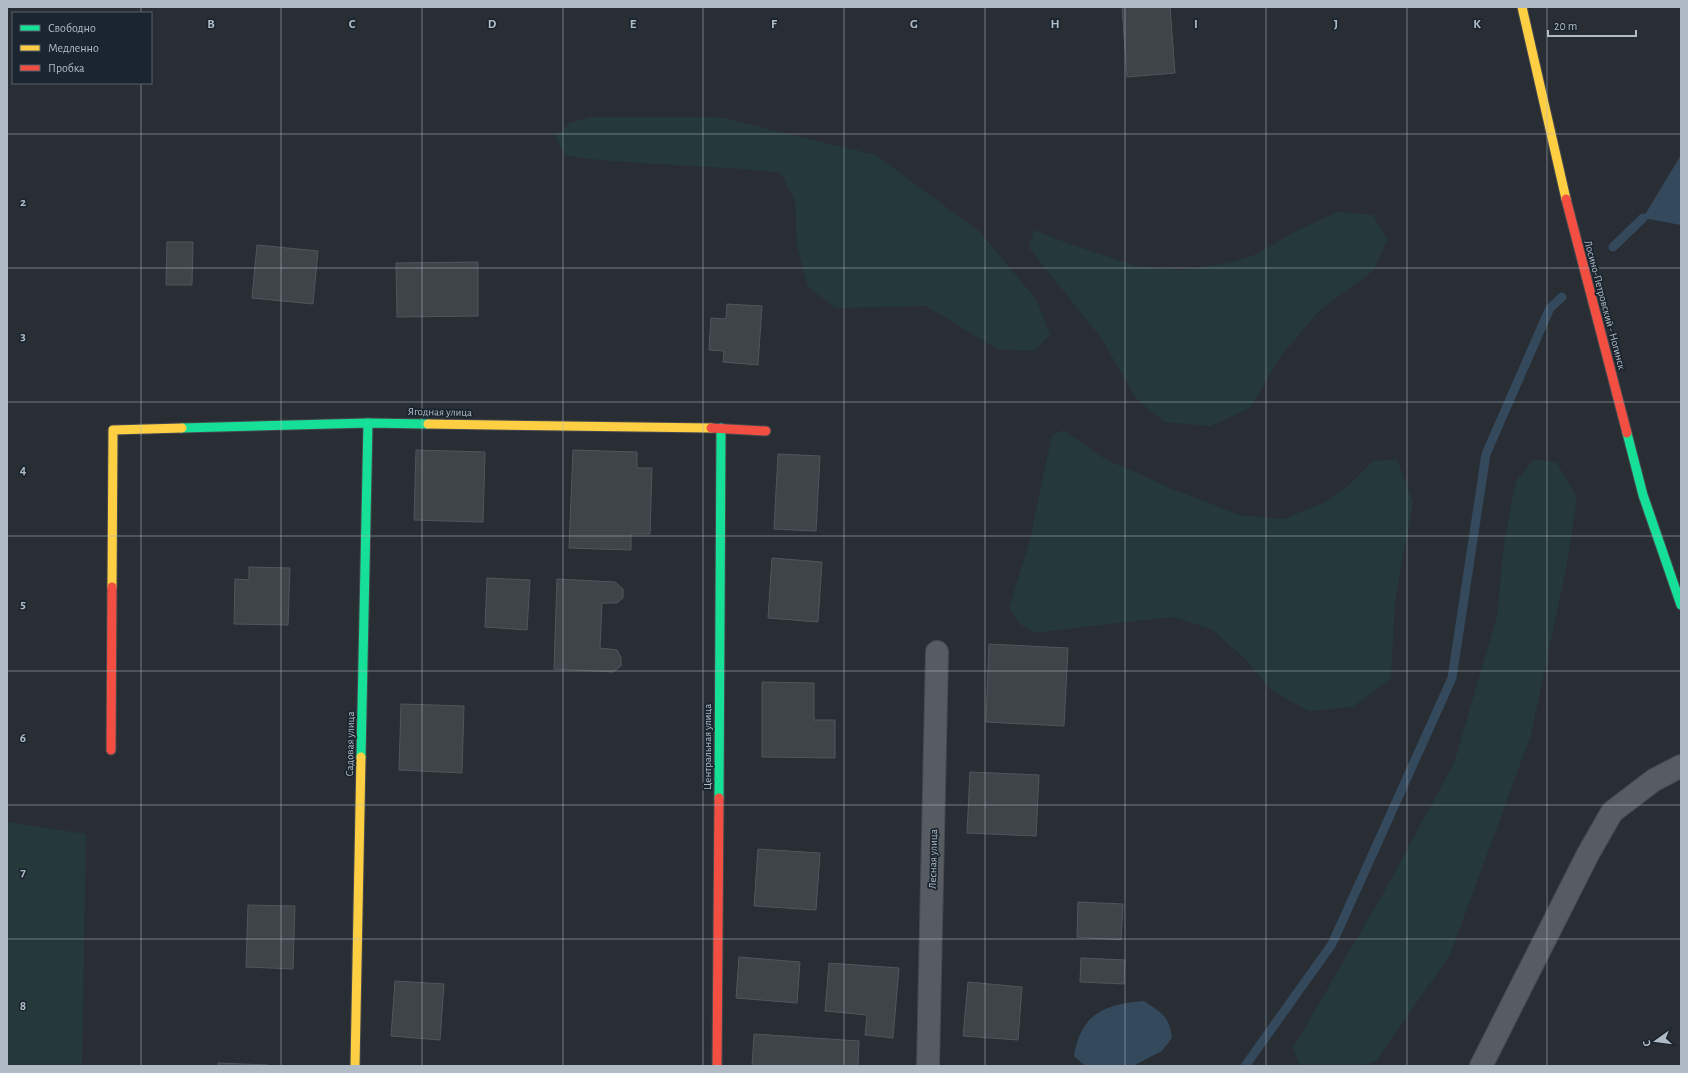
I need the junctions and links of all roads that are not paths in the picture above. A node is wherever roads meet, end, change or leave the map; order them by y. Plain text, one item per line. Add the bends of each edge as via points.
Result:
1 (1522, 7) edge
2 (368, 423) junction
3 (721, 428) junction
4 (766, 431) dead end
5 (1681, 605) edge
6 (937, 652) dead end
7 (111, 750) dead end
8 (1681, 766) edge
9 (355, 1066) edge
10 (717, 1066) edge
11 (928, 1066) edge
12 (1481, 1066) edge

1 - 5 main road, Лосино-Петровский - Ногинск via 1570,216 1641,487
2 - 3 main road, Ягодная улица
2 - 7 main road, Ягодная улица via 112,430
2 - 9 main road, Садовая улица
3 - 4 main road, Ягодная улица
3 - 10 main road, Центральная улица
6 - 11 street, Лесная улица
8 - 12 street via 1654,780 1612,812 1588,854

